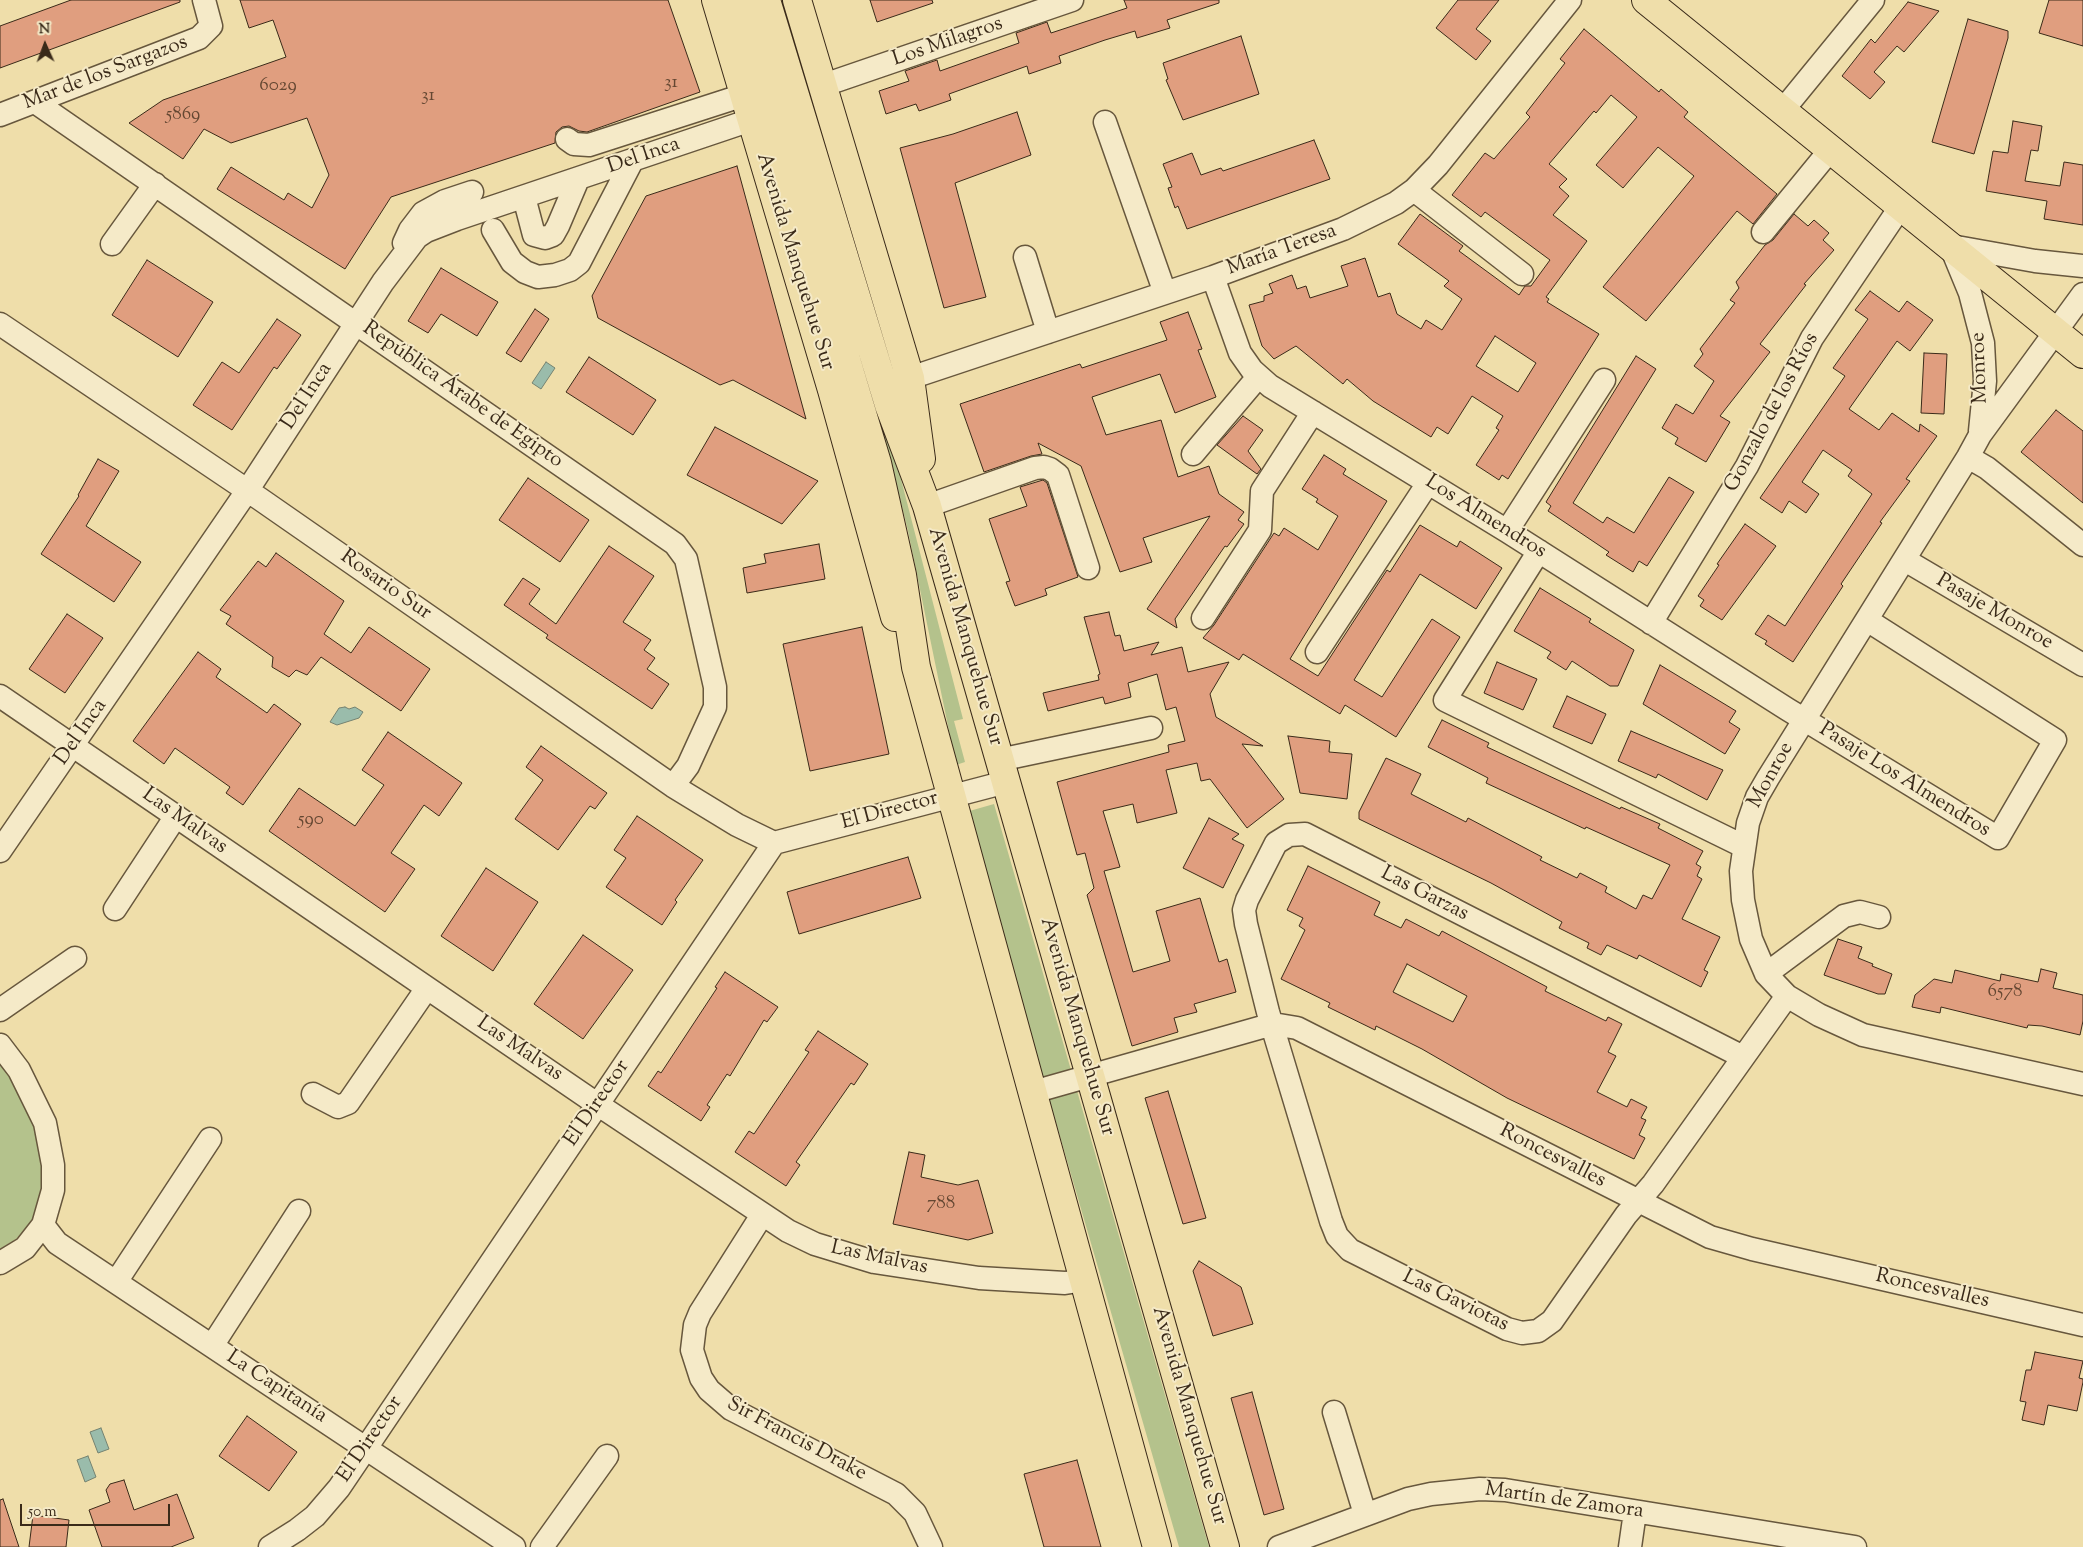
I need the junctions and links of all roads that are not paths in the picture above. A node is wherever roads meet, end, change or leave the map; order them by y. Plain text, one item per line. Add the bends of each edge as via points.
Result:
1 (204, 0) edge
2 (716, 0) edge
3 (738, 0) edge
4 (766, 0) edge
5 (797, 0) edge
6 (1072, 0) edge
7 (1570, 0) edge
8 (1646, 0) edge
9 (1873, 0) edge
10 (824, 85) junction
11 (35, 102) junction
12 (748, 108) junction
13 (1783, 110) junction
14 (0, 115) edge
15 (1105, 122) dead end
16 (568, 148) dead end
17 (1831, 149) junction
18 (632, 161) junction
19 (578, 179) junction
20 (155, 184) junction
21 (1414, 190) junction
22 (472, 192) dead end
23 (524, 196) junction
24 (1901, 206) junction
25 (493, 230) dead end
26 (1763, 232) dead end
27 (112, 244) dead end
28 (1951, 246) junction
29 (1025, 257) dead end
30 (2083, 266) edge
31 (1522, 274) dead end
32 (1213, 277) junction
33 (383, 282) junction
34 (1165, 293) junction
35 (2083, 294) edge
36 (356, 323) junction
37 (0, 324) edge
38 (2055, 331) junction
39 (1048, 332) junction
40 (2083, 354) edge
41 (1258, 377) junction
42 (910, 378) junction
43 (1604, 380) dead end
44 (1313, 412) junction
45 (1980, 435) junction
46 (1193, 454) dead end
47 (1968, 457) junction
48 (1428, 483) junction
49 (247, 491) junction
50 (927, 506) junction
51 (1507, 531) junction
52 (2083, 545) edge
53 (1539, 552) junction
54 (1905, 560) junction
55 (1088, 568) dead end
56 (1204, 618) dead end
57 (1867, 620) junction
58 (1651, 623) junction
59 (1317, 652) dead end
60 (2083, 665) edge
61 (916, 667) junction
62 (0, 696) edge
63 (1805, 720) junction
64 (1151, 728) dead end
65 (73, 745) junction
66 (1003, 771) junction
67 (673, 786) junction
68 (952, 796) junction
69 (176, 816) junction
70 (774, 843) junction
71 (1743, 846) junction
72 (0, 851) edge
73 (115, 909) dead end
74 (1879, 917) dead end
75 (75, 958) dead end
76 (1766, 974) junction
77 (427, 988) junction
78 (1787, 996) junction
79 (0, 1010) edge
80 (1272, 1024) junction
81 (0, 1045) edge
82 (1742, 1057) junction
83 (1090, 1075) junction
84 (2083, 1084) edge
85 (1033, 1092) junction
86 (313, 1094) dead end
87 (597, 1104) junction
88 (210, 1138) dead end
89 (1639, 1201) junction
90 (299, 1211) dead end
91 (762, 1216) junction
92 (43, 1225) junction
93 (0, 1263) edge
94 (1084, 1280) junction
95 (116, 1282) junction
96 (2083, 1325) edge
97 (212, 1346) junction
98 (1334, 1412) dead end
99 (366, 1447) junction
100 (607, 1456) dead end
101 (1635, 1512) junction
102 (1365, 1514) junction
103 (303, 1539) edge
104 (270, 1547) edge
105 (514, 1547) edge
106 (542, 1547) edge
107 (930, 1547) edge
108 (1158, 1547) edge
109 (1225, 1547) edge
110 (1279, 1547) edge
111 (1630, 1547) edge
112 (1855, 1547) edge

1 - 11 street, Mar de los Sargazos via 211,26 199,38
2 - 12 main road, Avenida Manquehue Sur
3 - 61 main road, Avenida Manquehue Sur via 876,463 902,575
4 - 50 main road, Avenida Manquehue Sur via 889,404
5 - 10 main road, Avenida Manquehue Sur
6 - 10 street, Los Milagros
7 - 21 street, María Teresa via 1438,165
8 - 13 main road
9 - 13 street
10 - 42 main road, Avenida Manquehue Sur
11 - 14 street, Mar de los Sargazos
11 - 20 street, República Árabe de Egipto
12 - 16 street via 589,145 574,144
12 - 18 street, Del Inca
12 - 61 main road, Avenida Manquehue Sur via 832,390 888,597
13 - 17 main road
15 - 34 street
17 - 24 main road
17 - 26 street
18 - 19 street, Del Inca
18 - 25 street via 579,263 570,270 538,276 524,272 512,262
19 - 23 street, Del Inca
19 - 23 street via 553,235 545,238 534,235
20 - 27 street
20 - 36 street, República Árabe de Egipto
21 - 31 street
21 - 32 street, María Teresa via 1360,222
22 - 33 street via 423,213 410,230
23 - 33 street, Del Inca via 426,231 408,248
24 - 28 main road
24 - 58 street, Gonzalo de los Ríos via 1812,338 1747,466
28 - 30 street
28 - 38 main road
28 - 45 street, Monroe via 1970,293 1983,343 1985,381
29 - 39 street
32 - 34 street, María Teresa
32 - 41 street, Los Almendros via 1240,353
33 - 36 street, Del Inca
34 - 39 street, María Teresa
35 - 38 street, Monroe
36 - 49 street, Del Inca
36 - 67 street, República Árabe de Egipto via 675,544 686,559 715,687 715,708 688,766
37 - 49 street, Rosario Sur
38 - 40 main road
38 - 45 street, Monroe
39 - 42 street, María Teresa
41 - 44 street, Los Almendros
41 - 46 street
42 - 50 main road, Avenida Manquehue Sur
43 - 51 street
44 - 48 street, Los Almendros
44 - 56 street via 1262,491 1260,530
45 - 47 street, Monroe
47 - 52 street via 1987,468
47 - 54 street, Monroe
48 - 51 street, Los Almendros
48 - 59 street
49 - 65 street, Del Inca
49 - 67 street, Rosario Sur
50 - 55 street via 1035,468 1050,469 1058,475
50 - 66 main road, Avenida Manquehue Sur
51 - 53 street, Los Almendros
53 - 58 street, Los Almendros
53 - 71 street via 1445,700
54 - 57 street, Monroe
54 - 60 street, Pasaje Monroe
57 - 63 street, Monroe
57 - 63 street, Pasaje Los Almendros via 2055,740 1998,838
58 - 63 street, Los Almendros
61 - 68 main road, Avenida Manquehue Sur
62 - 65 street, Las Malvas
63 - 71 street, Monroe via 1757,797
64 - 66 street, El Director
65 - 69 street, Las Malvas
65 - 72 street, Del Inca
66 - 68 street, El Director
66 - 83 main road, Avenida Manquehue Sur
67 - 70 street, Rosario Sur via 737,825
68 - 70 street, El Director
68 - 85 main road, Avenida Manquehue Sur
69 - 73 street
69 - 77 street, Las Malvas
70 - 87 street, El Director
71 - 76 street, Monroe via 1741,885 1746,920
74 - 76 street via 1860,912 1844,916
75 - 79 street
76 - 78 street, Monroe
77 - 86 street via 348,1103 338,1107
77 - 87 street, Las Malvas
78 - 82 street, Las Gaviotas
78 - 84 street, Monroe via 1863,1035
80 - 82 street, Las Garzas via 1244,910 1276,843 1297,834 1313,838
80 - 83 street, Roncesvalles
80 - 89 street, Roncesvalles via 1297,1028
80 - 89 street, Las Gaviotas via 1337,1236 1350,1250 1507,1329 1529,1333 1552,1321
81 - 92 street via 33,1096 51,1144 52,1190
82 - 89 street, Las Gaviotas
83 - 85 street, Roncesvalles
83 - 109 main road, Avenida Manquehue Sur
85 - 94 main road, Avenida Manquehue Sur
87 - 91 street, Las Malvas
87 - 99 street, El Director
88 - 95 street
89 - 96 street, Roncesvalles via 1728,1244
90 - 97 street
91 - 94 street, Las Malvas via 815,1244 874,1262 980,1278 1065,1283
91 - 107 street, Sir Francis Drake via 700,1313 692,1338 692,1350 701,1378 709,1390 731,1408 896,1494 916,1513
92 - 93 street via 24,1248
92 - 95 street, La Capitanía via 57,1243
94 - 108 main road, Avenida Manquehue Sur
95 - 97 street, La Capitanía
97 - 99 street, La Capitanía
98 - 102 street
99 - 103 street, El Director
99 - 105 street, La Capitanía
100 - 106 street
101 - 102 street, Martín de Zamora via 1505,1490 1480,1489 1416,1497
101 - 111 street
101 - 112 street, Martín de Zamora
102 - 110 street, Martín de Zamora
103 - 104 street, El Director

